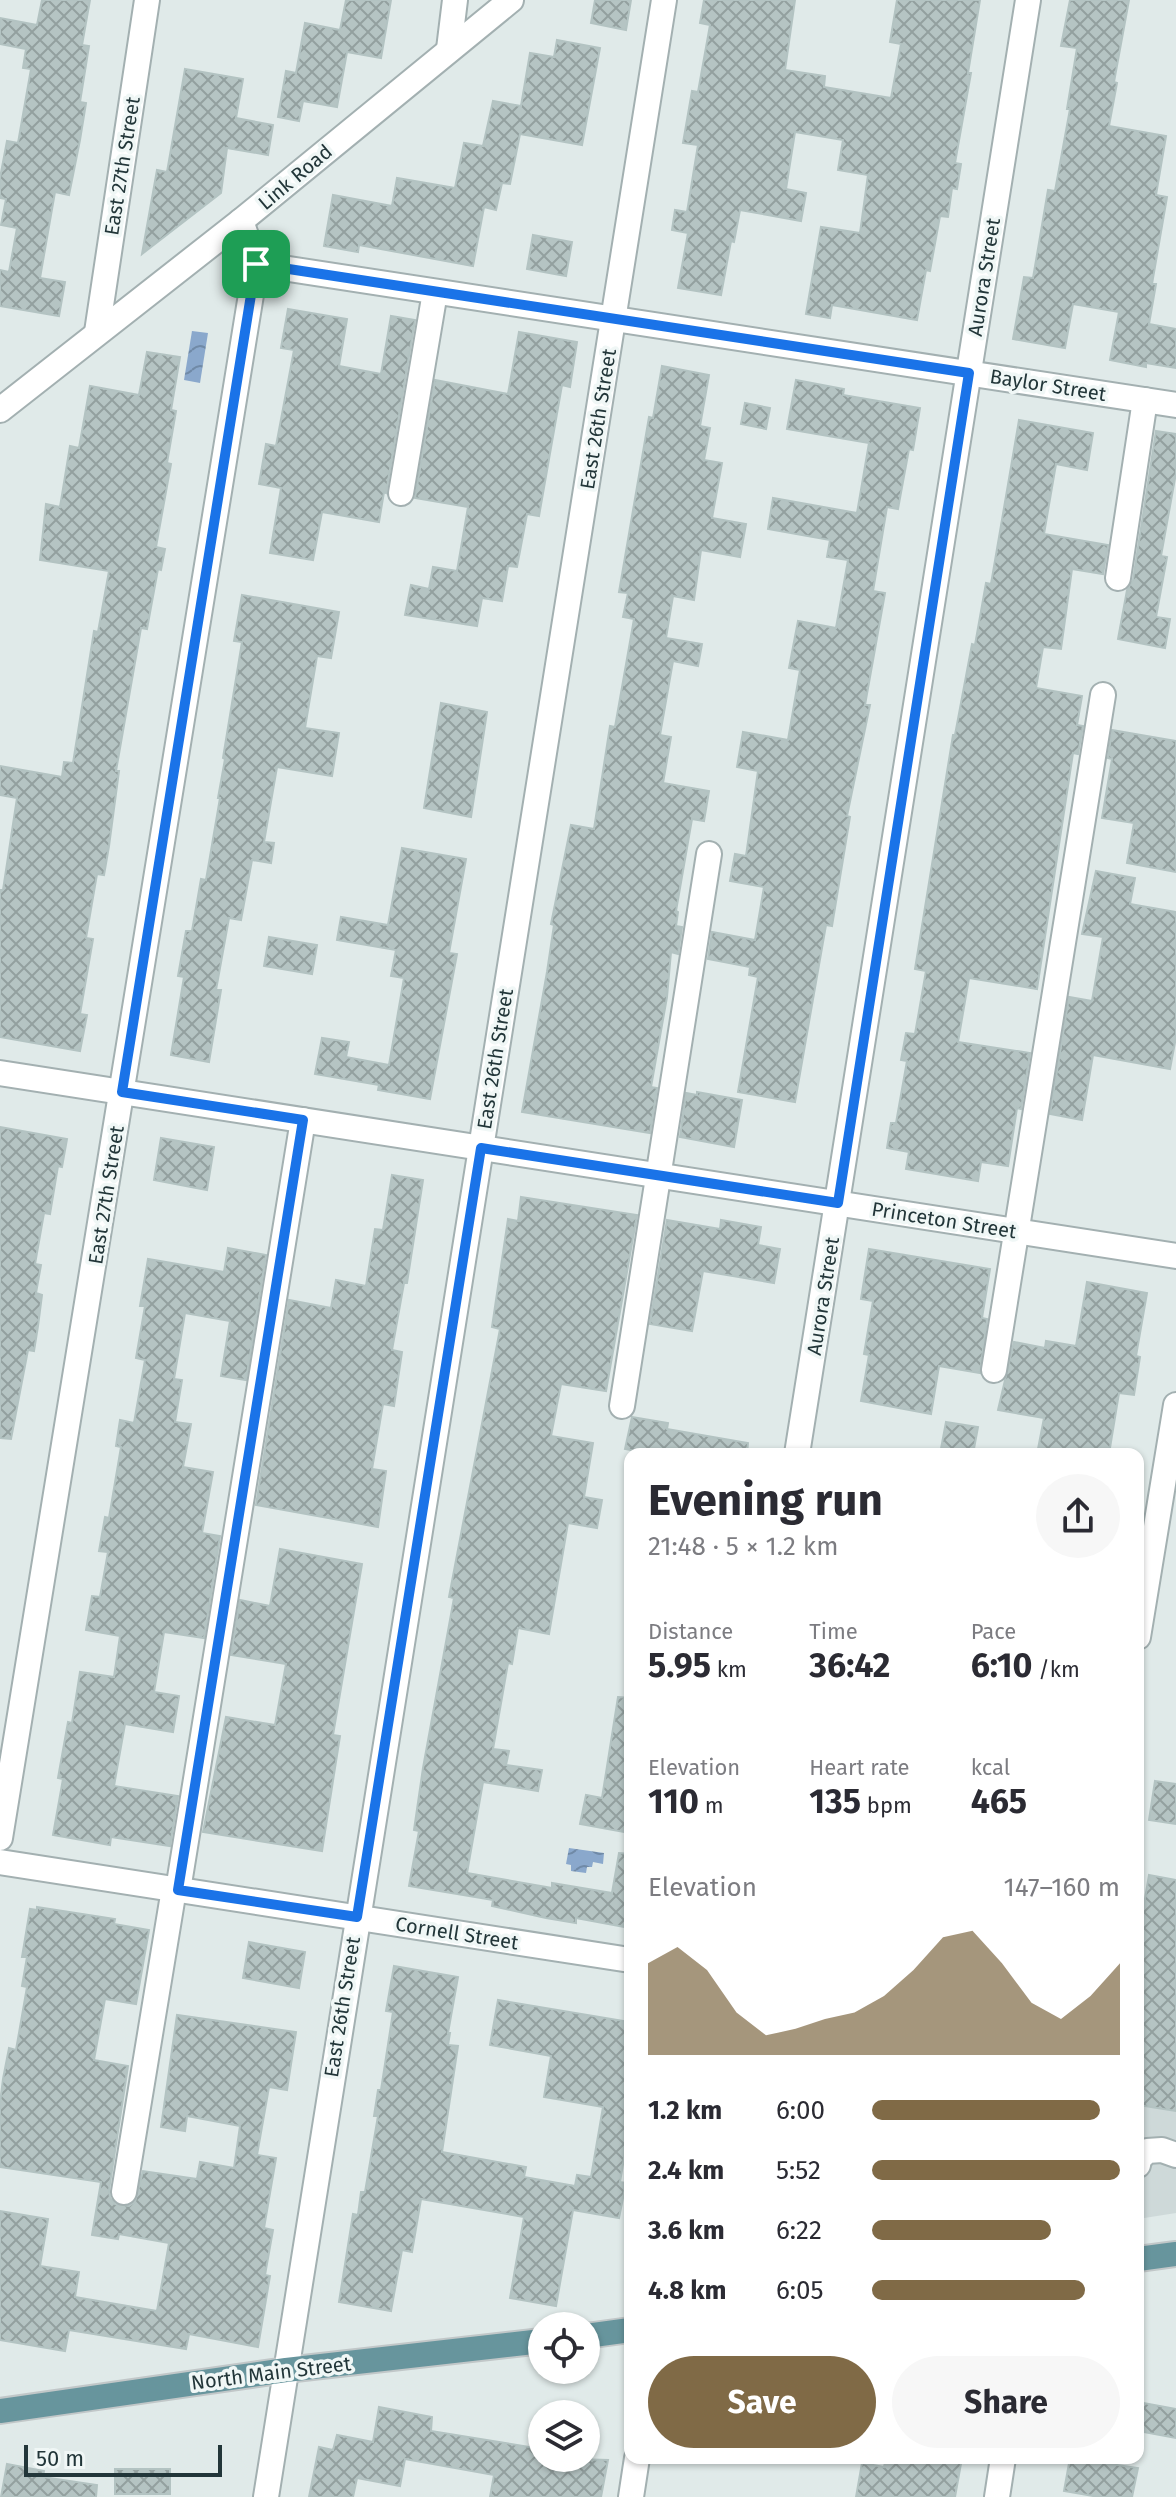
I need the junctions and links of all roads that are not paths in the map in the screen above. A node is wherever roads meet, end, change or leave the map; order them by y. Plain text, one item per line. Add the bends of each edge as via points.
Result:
1 (147, 0) edge
2 (455, 0) edge
3 (511, 0) edge
4 (664, 0) edge
5 (1028, 0) edge
6 (449, 49) junction
7 (241, 221) junction
8 (256, 264) junction
9 (435, 292) junction
10 (614, 319) junction
11 (97, 332) junction
12 (969, 373) junction
13 (1145, 400) junction
14 (1176, 405) edge
15 (0, 410) edge
16 (401, 493) dead end
17 (1118, 578) dead end
18 (1103, 695) dead end
19 (709, 854) dead end
20 (0, 1073) edge
21 (122, 1092) junction
22 (303, 1120) junction
23 (481, 1148) junction
24 (659, 1176) junction
25 (838, 1203) junction
26 (1017, 1231) junction
27 (1176, 1256) edge
28 (994, 1370) dead end
29 (1176, 1405) edge
30 (622, 1406) dead end
31 (798, 1448) edge
32 (1144, 1600) edge
33 (9, 1725) edge
34 (0, 1838) edge
35 (0, 1862) edge
36 (176, 1889) junction
37 (357, 1917) junction
38 (624, 1959) edge
39 (1144, 2155) edge
40 (1176, 2155) edge
41 (124, 2192) dead end
42 (1176, 2254) edge
43 (1144, 2258) edge
44 (624, 2331) edge
45 (600, 2334) edge
46 (528, 2343) edge
47 (286, 2370) junction
48 (0, 2411) edge
49 (636, 2464) edge
50 (1002, 2464) edge
51 (266, 2497) edge
52 (631, 2497) edge
53 (997, 2497) edge

1 - 11 street, East 27th Street
2 - 6 street
3 - 6 street, Link Road
4 - 10 street, East 26th Street
5 - 12 street, Aurora Street
6 - 7 street, Link Road
7 - 8 street, East 27th Street
7 - 11 street, Link Road
8 - 9 street, Baylor Street
8 - 21 street, East 27th Street
9 - 10 street, Baylor Street
9 - 16 street
10 - 12 street, Baylor Street
10 - 23 street, East 26th Street
11 - 15 street, Link Road
12 - 13 street, Baylor Street
12 - 25 street, Aurora Street
13 - 14 street, Baylor Street
13 - 17 street
18 - 26 street
19 - 24 street
20 - 21 street, Princeton Street
21 - 22 street, Princeton Street
21 - 33 street, East 27th Street
22 - 23 street, Princeton Street
22 - 36 street
23 - 24 street, Princeton Street
23 - 37 street, East 26th Street
24 - 25 street, Princeton Street
24 - 30 street
25 - 26 street, Princeton Street
25 - 31 street, Aurora Street
26 - 27 street, Princeton Street
26 - 28 street
29 - 32 street
33 - 34 street, East 27th Street
35 - 36 street, Cornell Street
36 - 37 street, Cornell Street
36 - 41 street
37 - 38 street, Cornell Street
37 - 47 street, East 26th Street
39 - 40 street via 1162,2150
42 - 43 main road
44 - 45 main road
46 - 47 main road, North Main Street
47 - 48 main road, North Main Street
47 - 51 street, East 26th Street
49 - 52 street
50 - 53 street

